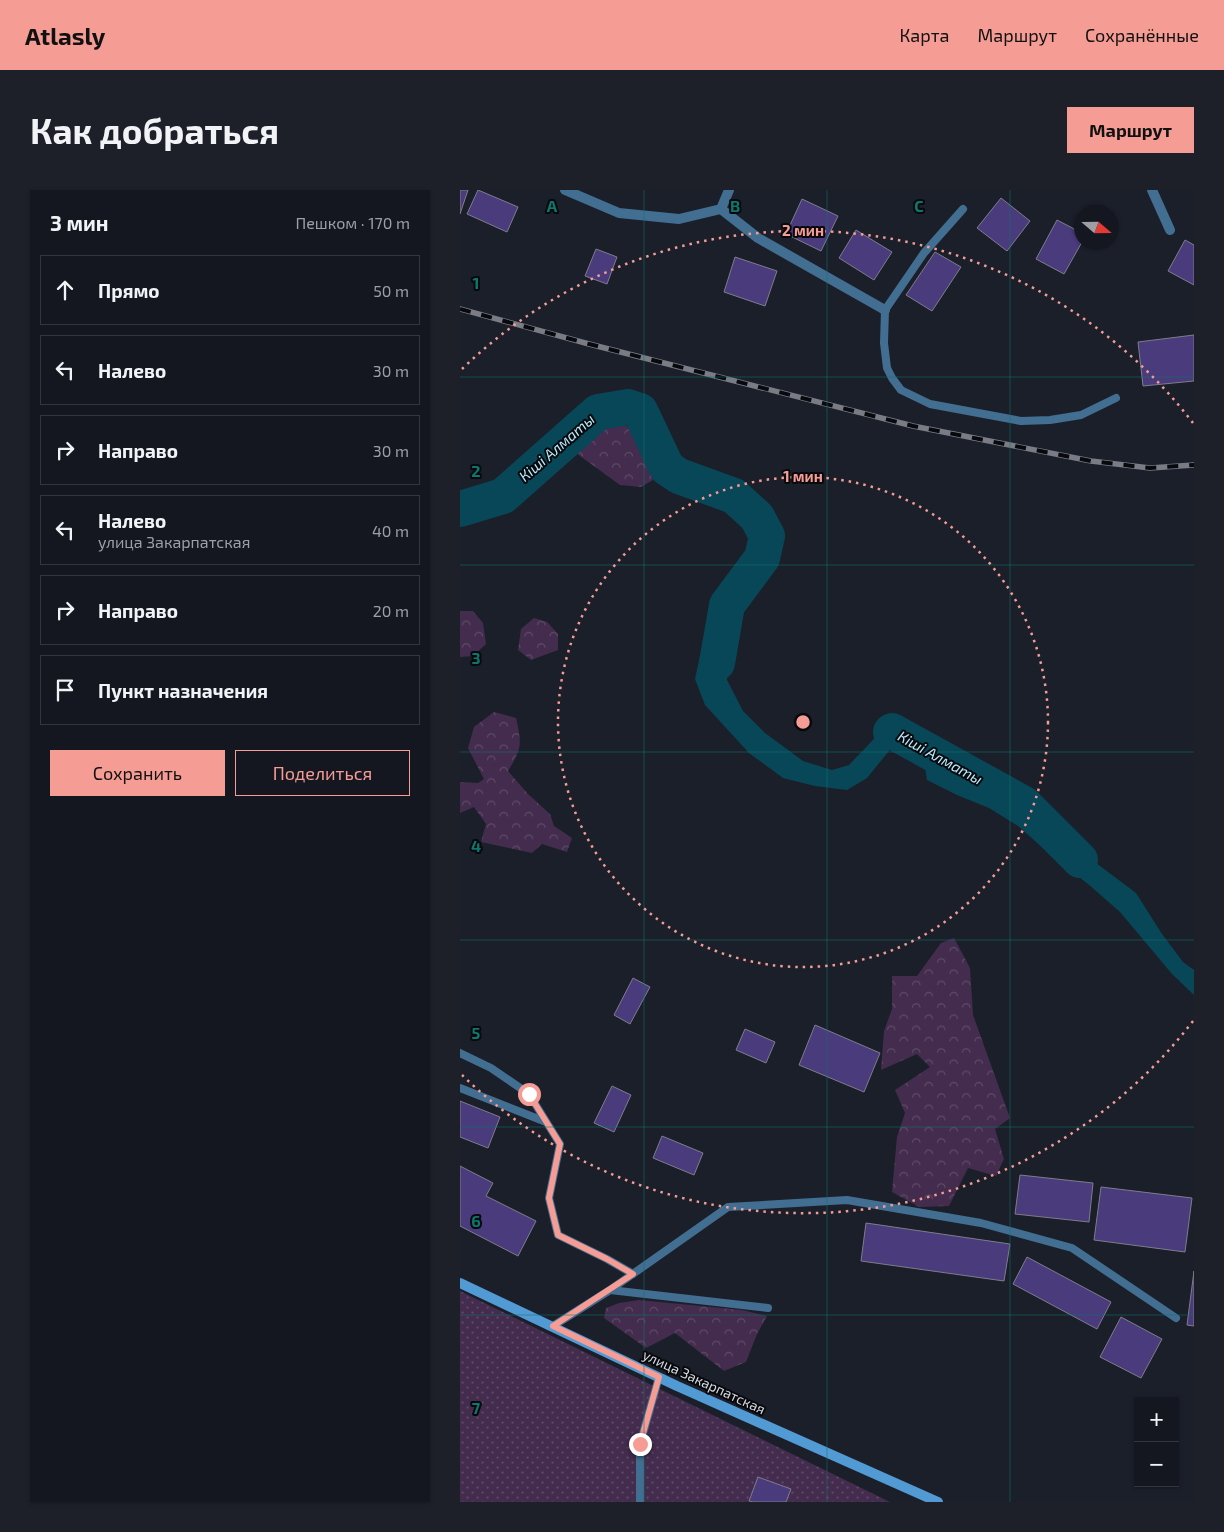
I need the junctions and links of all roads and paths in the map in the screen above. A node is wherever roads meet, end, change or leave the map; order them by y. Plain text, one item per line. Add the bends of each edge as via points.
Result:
1 (565, 190) edge
2 (730, 190) edge
3 (1152, 190) edge
4 (721, 209) junction
5 (963, 209) dead end
6 (1170, 230) dead end
7 (884, 310) junction
8 (1116, 398) dead end
9 (460, 1053) edge
10 (460, 1088) edge
11 (546, 1122) junction
12 (633, 1274) junction
13 (460, 1283) edge
14 (610, 1290) junction
15 (768, 1308) dead end
16 (1176, 1318) dead end
17 (553, 1326) junction
18 (659, 1377) junction
19 (640, 1502) edge
20 (938, 1502) edge

1 - 4 street via 619,213 679,219
2 - 4 street
3 - 6 street
4 - 7 street via 758,238
5 - 7 lane via 924,253
7 - 8 lane via 887,368 901,390 930,404 1021,420 1040,420 1081,416
9 - 11 lane via 492,1068 529,1094
10 - 11 lane
11 - 12 lane via 560,1144 549,1198 558,1235
12 - 14 lane
12 - 16 lane via 728,1207 847,1200 981,1223 1072,1248
13 - 17 street, улица Закарпатская
14 - 15 lane
14 - 17 lane
17 - 18 street, улица Закарпатская
18 - 19 lane via 640,1444
18 - 20 street, улица Закарпатская

